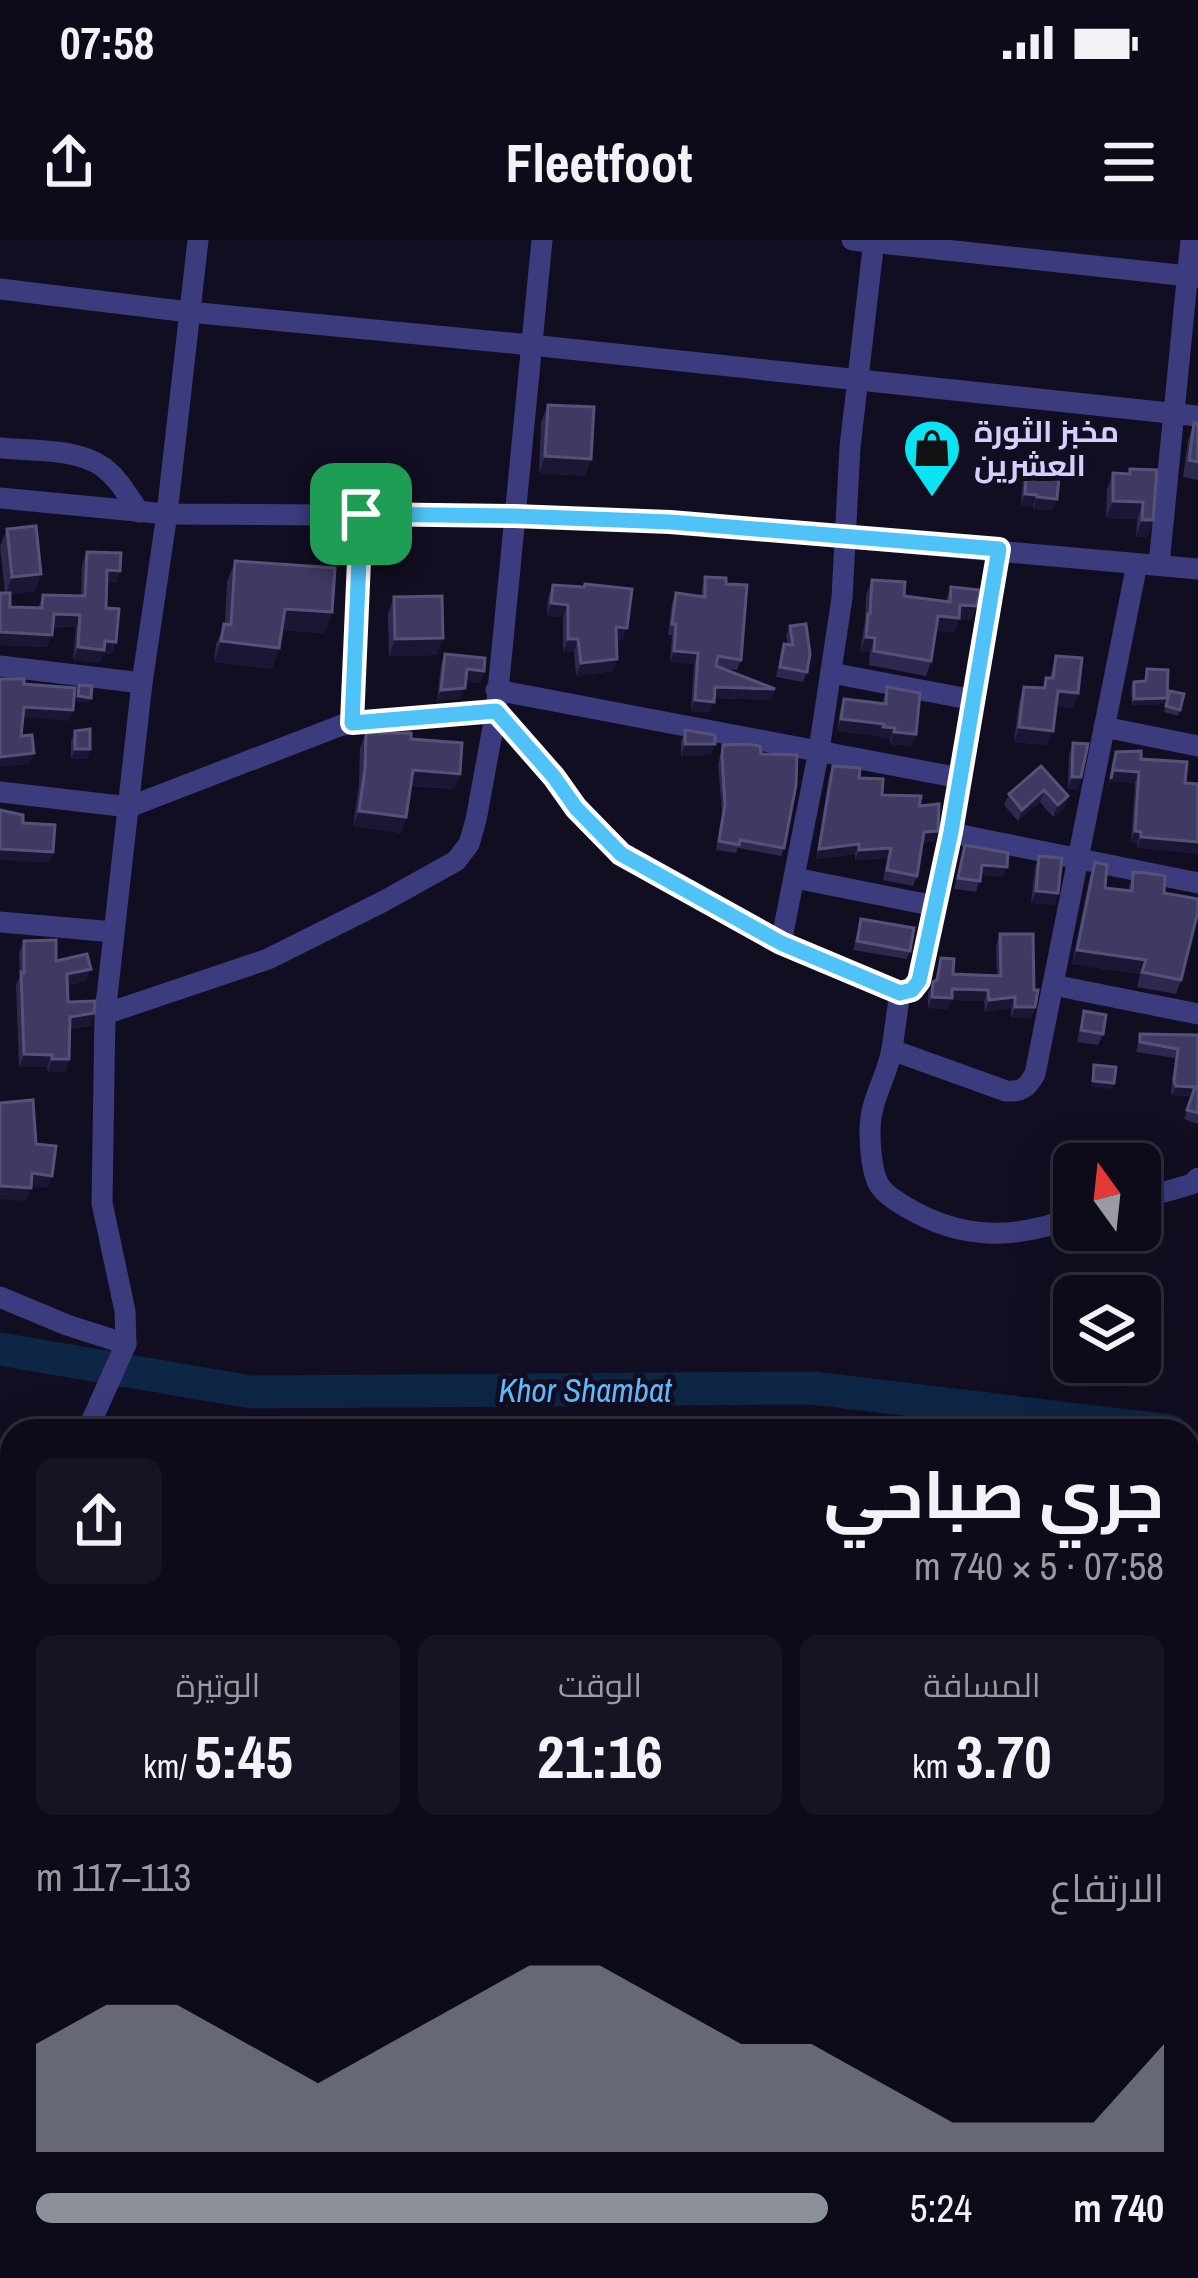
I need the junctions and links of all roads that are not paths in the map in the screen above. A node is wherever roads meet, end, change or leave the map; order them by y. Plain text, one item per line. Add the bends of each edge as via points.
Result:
1 (198, 240) edge
2 (542, 240) edge
3 (1191, 240) edge
4 (867, 241) edge
5 (1192, 277) edge
6 (0, 289) edge
7 (189, 312) junction
8 (531, 345) junction
9 (858, 380) junction
10 (1174, 414) junction
11 (1198, 416) edge
12 (0, 448) edge
13 (0, 498) edge
14 (139, 512) junction
15 (166, 514) junction
16 (361, 514) junction
17 (514, 516) junction
18 (844, 537) junction
19 (999, 549) junction
20 (1148, 564) junction
21 (1198, 569) edge
22 (0, 666) edge
23 (831, 673) junction
24 (142, 683) junction
25 (496, 700) junction
26 (974, 700) junction
27 (352, 723) junction
28 (1104, 727) junction
29 (1198, 746) edge
30 (819, 750) junction
31 (960, 778) junction
32 (0, 792) edge
33 (129, 807) junction
34 (951, 832) junction
35 (1078, 859) junction
36 (795, 878) junction
37 (1198, 883) edge
38 (934, 906) junction
39 (0, 922) edge
40 (114, 932) junction
41 (781, 943) junction
42 (1053, 985) junction
43 (900, 993) junction
44 (105, 1014) junction
45 (1198, 1014) edge
46 (892, 1049) junction
47 (1198, 1178) edge
48 (1161, 1193) edge
49 (1053, 1224) edge
50 (0, 1297) edge
51 (126, 1344) junction
52 (92, 1419) edge

1 - 7 street
2 - 8 street
3 - 5 street
4 - 5 street
4 - 9 street
5 - 10 street
6 - 7 street
7 - 8 street
7 - 15 street
8 - 9 street
8 - 17 street
9 - 10 street
9 - 18 street
10 - 11 street
10 - 20 street
12 - 14 street via 100,465
13 - 14 street
14 - 15 street
15 - 16 street
15 - 24 street
16 - 17 street
16 - 27 street
17 - 18 street
17 - 25 street
18 - 19 street
18 - 23 street
19 - 20 street
19 - 26 street
20 - 21 street
20 - 28 street
22 - 24 street
23 - 26 street
23 - 30 street
24 - 33 street
25 - 27 street
25 - 30 street
25 - 41 street via 621,854
25 - 44 street via 476,820 456,861 268,958
26 - 31 street
27 - 33 street
28 - 29 street
28 - 35 street
30 - 31 street
30 - 36 street
31 - 34 street
32 - 33 street
33 - 40 street
34 - 35 street
34 - 38 street
35 - 37 street
35 - 42 street
36 - 38 street
36 - 41 street
38 - 43 street via 919,981
39 - 40 street
40 - 44 street
41 - 43 street
42 - 45 street
42 - 46 street via 1035,1074 1019,1092
43 - 46 street
44 - 51 street via 102,1203
46 - 49 street via 870,1128 886,1193 962,1231 1024,1233
47 - 48 street
50 - 51 street
51 - 52 street

